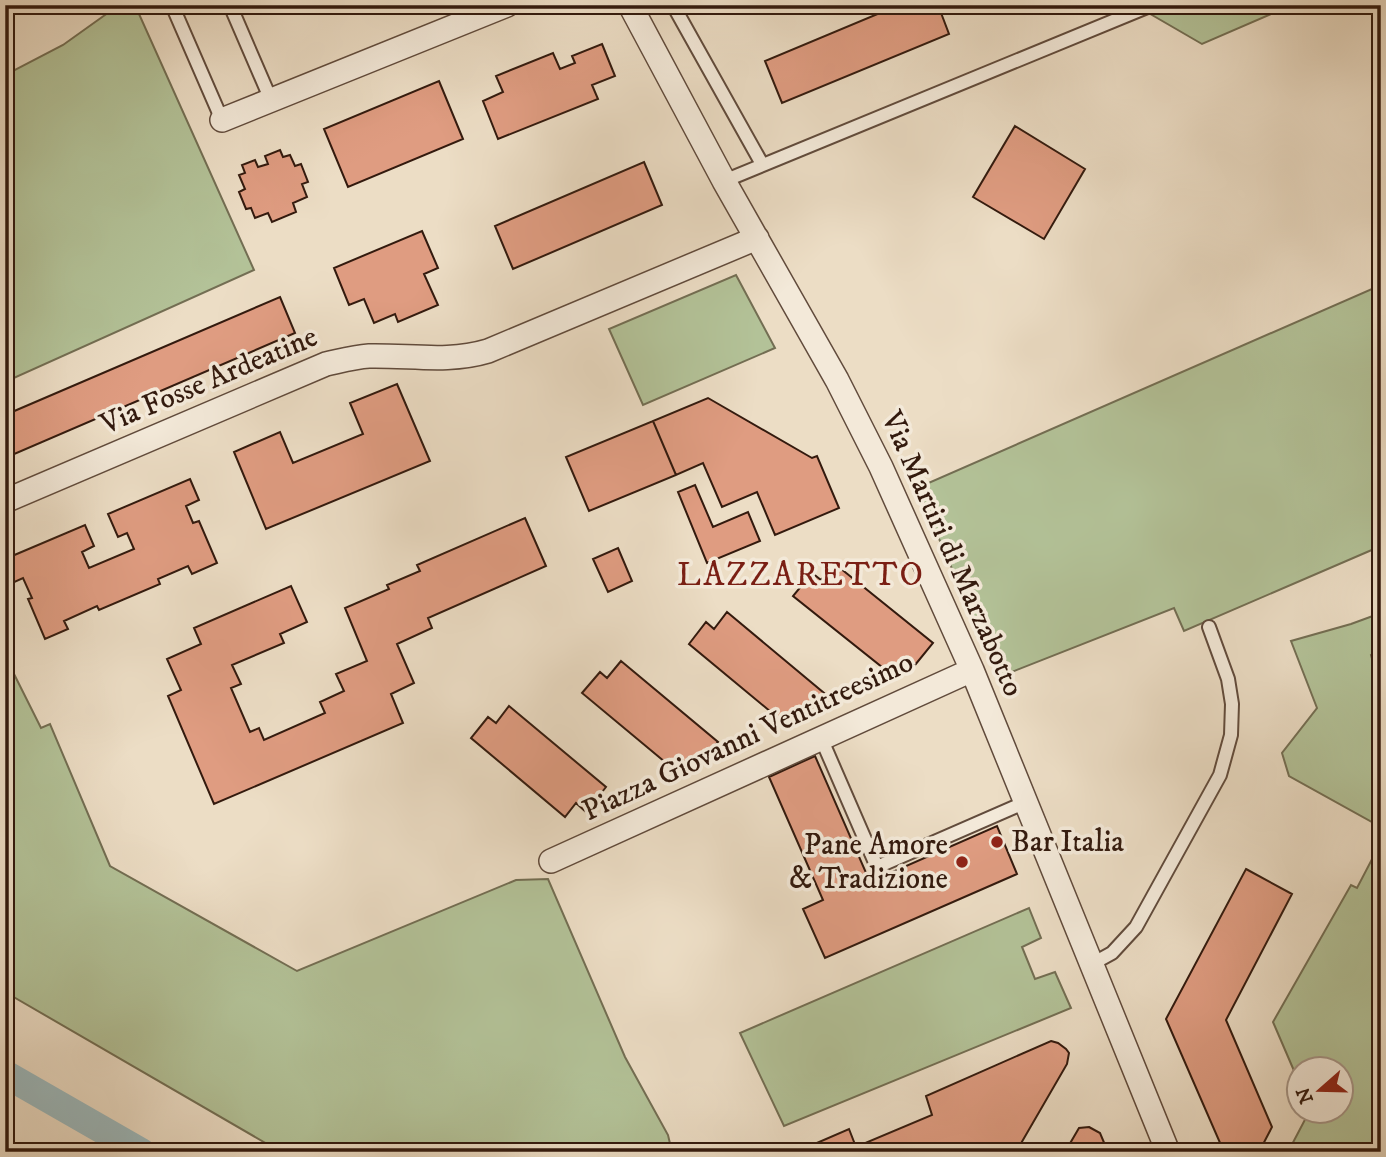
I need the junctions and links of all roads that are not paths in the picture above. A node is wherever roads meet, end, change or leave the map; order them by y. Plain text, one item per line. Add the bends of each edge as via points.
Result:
1 (172, 5) edge
2 (230, 5) edge
3 (507, 5) edge
4 (630, 5) edge
5 (673, 5) edge
6 (1152, 5) edge
7 (271, 100) junction
8 (222, 120) joint
9 (762, 164) junction
10 (724, 180) junction
11 (757, 238) junction
12 (5, 501) edge
13 (1209, 627) dead end
14 (972, 670) junction
15 (821, 738) junction
16 (1026, 802) junction
17 (551, 861) dead end
18 (1092, 964) junction
19 (1168, 1152) edge

1 - 8 lane
2 - 7 lane
3 - 7 street
4 - 10 street, Via Martiri di Marzabotto
5 - 9 lane
6 - 9 lane
7 - 8 street
9 - 10 lane
10 - 11 street, Via Martiri di Marzabotto
11 - 12 street, Via Fosse Ardeatine via 479,354 442,359 366,356 326,364
11 - 14 street, Via Martiri di Marzabotto via 881,467
13 - 18 lane via 1232,704 1231,735 1220,775 1136,927 1112,953
14 - 15 street, Piazza Giovanni Ventitreesimo
14 - 16 street, Via Martiri di Marzabotto
15 - 16 lane via 877,867
15 - 17 street, Piazza Giovanni Ventitreesimo
16 - 18 street, Via Martiri di Marzabotto
18 - 19 street, Via Martiri di Marzabotto

